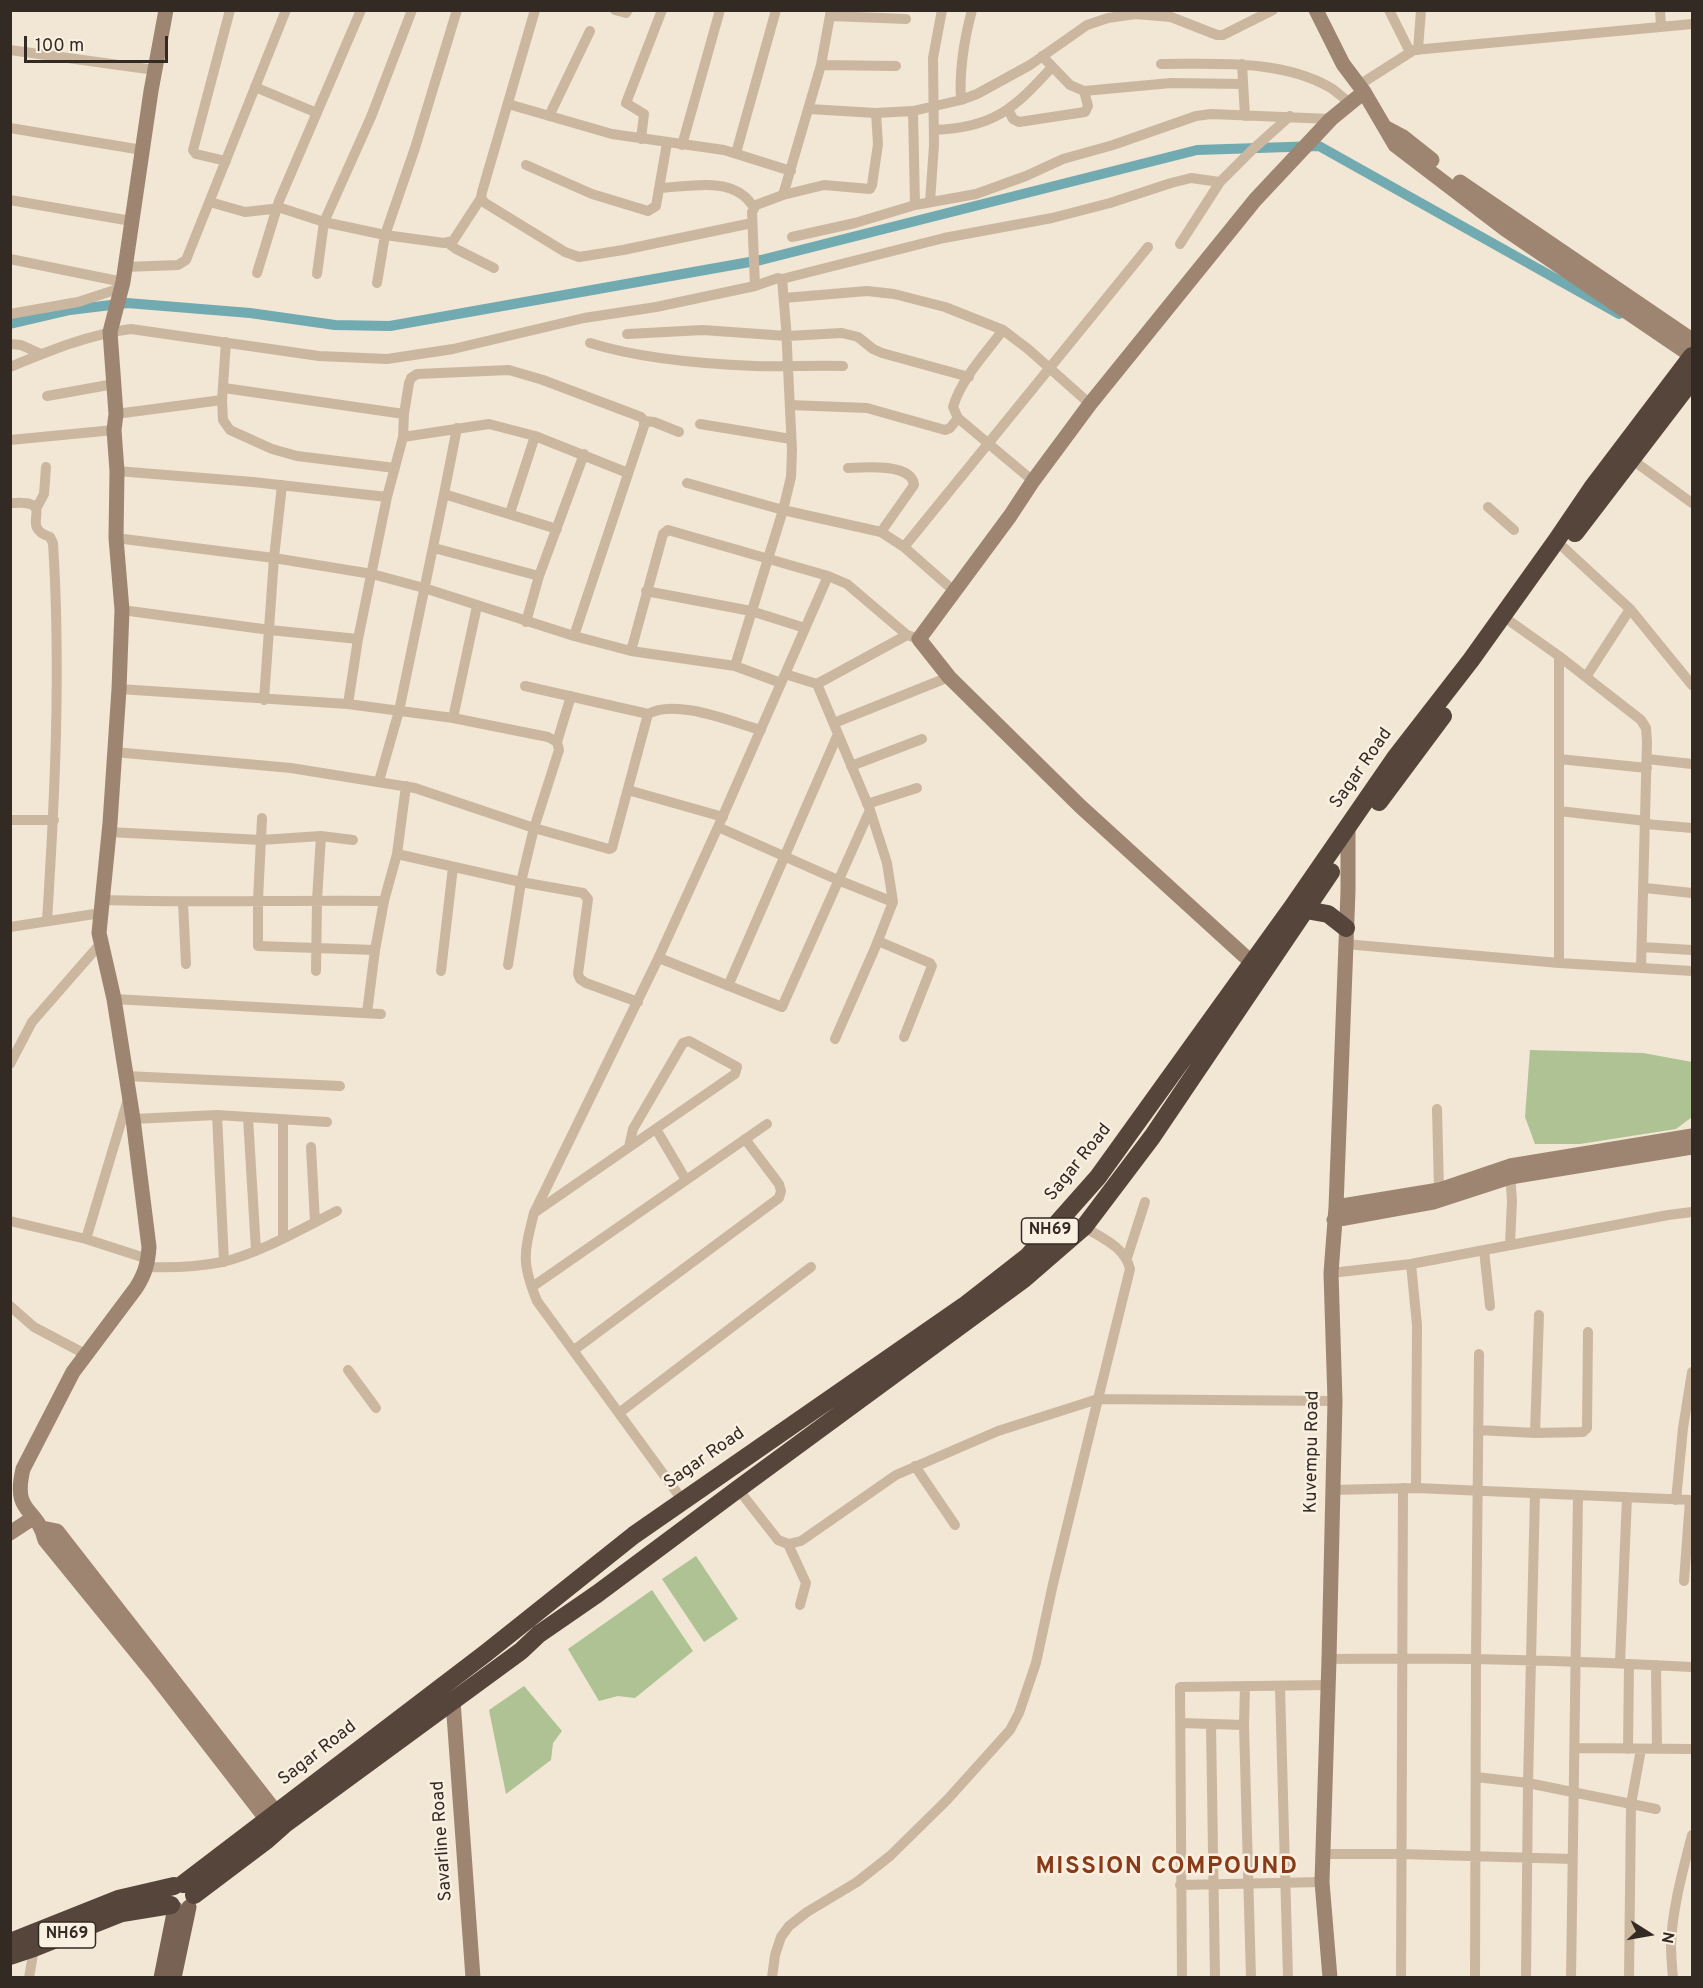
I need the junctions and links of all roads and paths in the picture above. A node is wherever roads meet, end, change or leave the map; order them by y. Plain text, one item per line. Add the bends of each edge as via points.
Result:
1 (166, 10) edge
2 (230, 10) edge
3 (286, 10) edge
4 (361, 10) edge
5 (412, 10) edge
6 (457, 10) edge
7 (615, 10) edge
8 (628, 10) edge
9 (662, 10) edge
10 (720, 10) edge
11 (776, 10) edge
12 (942, 10) edge
13 (972, 10) edge
14 (1273, 10) edge
15 (1316, 10) edge
16 (1389, 10) edge
17 (1421, 10) edge
18 (1660, 10) edge
19 (534, 11) edge
20 (1139, 12) edge
21 (831, 14) edge
22 (1101, 15) edge
23 (906, 19) dead end
24 (1692, 24) edge
25 (1661, 27) junction
26 (590, 31) dead end
27 (10, 50) edge
28 (1414, 51) junction
29 (1042, 56) junction
30 (1161, 64) dead end
31 (1242, 64) junction
32 (821, 66) junction
33 (896, 66) dead end
34 (1052, 67) junction
35 (155, 70) junction
36 (1243, 84) junction
37 (255, 87) junction
38 (1361, 88) junction
39 (1084, 91) junction
40 (961, 100) junction
41 (1349, 102) junction
42 (508, 104) junction
43 (933, 106) junction
44 (809, 109) junction
45 (1008, 109) junction
46 (913, 111) junction
47 (317, 113) junction
48 (876, 113) junction
49 (549, 116) junction
50 (1245, 116) junction
51 (1290, 116) junction
52 (1331, 119) junction
53 (10, 128) edge
54 (1386, 128) junction
55 (934, 130) junction
56 (641, 139) junction
57 (667, 143) junction
58 (682, 145) junction
59 (142, 150) junction
60 (736, 153) junction
61 (226, 161) junction
62 (526, 165) dead end
63 (790, 171) junction
64 (1220, 182) junction
65 (659, 188) junction
66 (783, 195) junction
67 (481, 198) junction
68 (10, 200) edge
69 (210, 202) junction
70 (930, 202) junction
71 (915, 205) junction
72 (754, 207) junction
73 (276, 208) junction
74 (131, 221) junction
75 (324, 222) junction
76 (752, 223) junction
77 (385, 235) junction
78 (792, 237) dead end
79 (448, 243) junction
80 (1180, 244) dead end
81 (1149, 247) dead end
82 (10, 260) edge
83 (494, 268) dead end
84 (257, 273) dead end
85 (317, 274) dead end
86 (782, 279) junction
87 (755, 281) junction
88 (122, 283) junction
89 (377, 283) dead end
90 (783, 298) junction
91 (10, 314) edge
92 (112, 324) junction
93 (1004, 330) junction
94 (627, 334) dead end
95 (786, 336) junction
96 (1692, 340) edge
97 (226, 342) junction
98 (590, 343) dead end
99 (10, 344) edge
100 (40, 354) junction
101 (1692, 356) edge
102 (787, 365) junction
103 (843, 366) dead end
104 (10, 367) edge
105 (1050, 367) junction
106 (969, 377) junction
107 (1692, 380) edge
108 (114, 384) junction
109 (224, 388) junction
110 (47, 396) dead end
111 (222, 400) junction
112 (1090, 404) junction
113 (790, 405) junction
114 (116, 414) junction
115 (404, 414) junction
116 (958, 418) junction
117 (644, 420) junction
118 (700, 424) dead end
119 (457, 428) junction
120 (114, 430) junction
121 (679, 432) dead end
122 (535, 436) junction
123 (404, 437) junction
124 (791, 439) junction
125 (10, 440) edge
126 (987, 444) junction
127 (584, 454) junction
128 (1630, 459) junction
129 (46, 467) dead end
130 (395, 468) junction
131 (848, 468) dead end
132 (117, 471) junction
133 (628, 473) junction
134 (1033, 481) junction
135 (687, 483) dead end
136 (282, 485) junction
137 (444, 494) junction
138 (387, 497) junction
139 (1692, 502) edge
140 (10, 503) edge
141 (1488, 507) dead end
142 (36, 509) junction
143 (783, 510) junction
144 (510, 513) junction
145 (557, 529) junction
146 (1514, 530) dead end
147 (881, 532) junction
148 (116, 538) junction
149 (904, 547) junction
150 (434, 548) junction
151 (1564, 548) junction
152 (274, 558) junction
153 (767, 558) junction
154 (372, 574) junction
155 (539, 576) junction
156 (828, 576) junction
157 (424, 588) junction
158 (646, 591) junction
159 (954, 591) junction
160 (477, 606) junction
161 (1630, 609) junction
162 (122, 610) junction
163 (751, 611) junction
164 (526, 622) junction
165 (1511, 622) junction
166 (805, 628) junction
167 (270, 630) junction
168 (574, 636) junction
169 (913, 637) junction
170 (358, 639) junction
171 (631, 651) junction
172 (1559, 656) junction
173 (735, 666) junction
174 (1586, 676) junction
175 (949, 677) junction
176 (783, 679) junction
177 (817, 684) junction
178 (1692, 685) edge
179 (525, 686) dead end
180 (119, 689) junction
181 (571, 696) junction
182 (264, 700) junction
183 (348, 704) junction
184 (399, 711) junction
185 (648, 714) junction
186 (453, 718) junction
187 (834, 723) junction
188 (761, 730) junction
189 (838, 734) junction
190 (922, 739) dead end
191 (557, 742) junction
192 (114, 752) junction
193 (1559, 759) junction
194 (1647, 764) junction
195 (1692, 764) edge
196 (851, 766) junction
197 (379, 782) junction
198 (406, 786) junction
199 (917, 788) dead end
200 (628, 790) junction
201 (868, 807) junction
202 (1559, 811) junction
203 (262, 818) dead end
204 (10, 820) edge
205 (54, 820) junction
206 (721, 822) junction
207 (1646, 823) junction
208 (534, 828) junction
209 (1692, 828) edge
210 (109, 832) junction
211 (1349, 834) junction
212 (321, 836) junction
213 (261, 840) junction
214 (353, 840) dead end
215 (397, 854) junction
216 (785, 857) junction
217 (453, 867) junction
218 (838, 880) junction
219 (521, 882) junction
220 (1645, 888) junction
221 (1692, 893) edge
222 (258, 900) junction
223 (317, 900) junction
224 (384, 901) junction
225 (893, 902) junction
226 (183, 903) junction
227 (102, 906) junction
228 (1306, 910) junction
229 (47, 921) junction
230 (10, 927) edge
231 (1346, 936) junction
232 (878, 940) junction
233 (101, 943) junction
234 (1642, 947) junction
235 (316, 949) junction
236 (375, 950) junction
237 (1692, 950) edge
238 (659, 958) junction
239 (1559, 963) junction
240 (186, 964) dead end
241 (508, 964) dead end
242 (1257, 968) junction
243 (1641, 968) junction
244 (316, 971) dead end
245 (441, 971) dead end
246 (1692, 971) edge
247 (728, 986) junction
248 (114, 999) junction
249 (638, 1002) junction
250 (367, 1013) junction
251 (381, 1014) dead end
252 (904, 1037) dead end
253 (835, 1038) dead end
254 (16, 1042) edge
255 (10, 1064) edge
256 (126, 1076) junction
257 (340, 1086) dead end
258 (129, 1096) junction
259 (1437, 1109) dead end
260 (217, 1115) junction
261 (248, 1118) junction
262 (134, 1119) junction
263 (283, 1120) junction
264 (327, 1122) dead end
265 (767, 1124) dead end
266 (656, 1129) junction
267 (1692, 1136) edge
268 (745, 1139) junction
269 (311, 1147) dead end
270 (629, 1147) junction
271 (1692, 1148) edge
272 (1510, 1171) junction
273 (687, 1180) junction
274 (1439, 1190) junction
275 (1145, 1202) dead end
276 (337, 1212) dead end
277 (1692, 1212) edge
278 (534, 1213) junction
279 (1335, 1214) junction
280 (10, 1221) edge
281 (315, 1222) junction
282 (1084, 1227) junction
283 (283, 1237) junction
284 (86, 1239) junction
285 (1510, 1244) junction
286 (256, 1250) junction
287 (1484, 1250) junction
288 (1127, 1258) junction
289 (224, 1262) junction
290 (148, 1263) junction
291 (1411, 1264) junction
292 (811, 1267) dead end
293 (1331, 1273) junction
294 (532, 1287) junction
295 (10, 1306) edge
296 (1490, 1306) dead end
297 (1539, 1315) dead end
298 (1588, 1332) dead end
299 (574, 1350) junction
300 (1479, 1354) dead end
301 (87, 1355) junction
302 (348, 1370) dead end
303 (1692, 1372) edge
304 (1098, 1399) junction
305 (1335, 1401) junction
306 (376, 1408) dead end
307 (619, 1413) junction
308 (1688, 1429) edge
309 (1478, 1430) junction
310 (1535, 1433) junction
311 (915, 1466) junction
312 (1403, 1488) junction
313 (1416, 1488) junction
314 (738, 1489) junction
315 (1332, 1490) junction
316 (1477, 1491) junction
317 (1535, 1494) junction
318 (1578, 1495) junction
319 (1627, 1497) junction
320 (1676, 1500) junction
321 (1691, 1500) edge
322 (682, 1501) junction
323 (37, 1523) junction
324 (955, 1525) dead end
325 (10, 1533) edge
326 (788, 1544) junction
327 (1684, 1581) dead end
328 (800, 1605) dead end
329 (1401, 1658) junction
330 (1329, 1659) junction
331 (1476, 1659) junction
332 (1530, 1661) junction
333 (1575, 1662) junction
334 (1625, 1663) junction
335 (1656, 1665) junction
336 (1692, 1667) edge
337 (1328, 1685) junction
338 (1245, 1686) junction
339 (1280, 1686) junction
340 (453, 1701) junction
341 (1181, 1723) junction
342 (1211, 1725) junction
343 (1244, 1725) junction
344 (1575, 1748) junction
345 (1628, 1749) junction
346 (1641, 1749) junction
347 (1657, 1749) junction
348 (1692, 1749) edge
349 (1476, 1777) junction
350 (1528, 1783) junction
351 (1574, 1791) junction
352 (1631, 1804) junction
353 (1656, 1809) dead end
354 (272, 1816) junction
355 (1692, 1835) edge
356 (1322, 1854) junction
357 (1401, 1854) junction
358 (1476, 1856) junction
359 (1527, 1858) junction
360 (1572, 1859) junction
361 (1322, 1882) junction
362 (1248, 1883) junction
363 (1285, 1883) junction
364 (1213, 1884) junction
365 (1180, 1885) junction
366 (181, 1897) junction
367 (10, 1942) edge
368 (34, 1948) junction
369 (10, 1956) edge
370 (29, 1977) edge
371 (161, 1977) edge
372 (174, 1977) edge
373 (473, 1977) edge
374 (772, 1977) edge
375 (1182, 1977) edge
376 (1215, 1977) edge
377 (1251, 1977) edge
378 (1288, 1977) edge
379 (1330, 1977) edge
380 (1401, 1977) edge
381 (1475, 1977) edge
382 (1526, 1977) edge
383 (1572, 1977) edge
384 (1629, 1977) edge
385 (1673, 1977) edge

1 - 35 street
2 - 61 street via 193,150
3 - 37 street
4 - 47 street
5 - 75 street via 371,117
6 - 77 street
7 - 8 street via 626,14
9 - 56 street via 626,103 644,114
10 - 58 street
11 - 60 street
12 - 43 street via 933,58
13 - 40 street via 961,62
14 - 20 street via 1223,35 1171,17
15 - 38 street via 1343,64
16 - 28 street
17 - 28 street
18 - 25 street
19 - 42 street
20 - 22 street
21 - 23 street
21 - 32 street
22 - 29 street
24 - 25 street
25 - 28 street
26 - 49 street
27 - 35 street
28 - 38 street
29 - 34 street
29 - 40 street
30 - 31 street
31 - 36 street
31 - 41 street via 1271,67 1315,80
32 - 33 street
32 - 44 street
34 - 39 street via 1070,85
34 - 45 street via 1024,98
35 - 59 street
36 - 39 street via 1171,83
36 - 50 street
37 - 47 street
37 - 61 street
38 - 41 street
38 - 54 street
39 - 45 street via 1088,106 1085,112 1019,122
40 - 43 street
41 - 52 street
42 - 49 street
42 - 67 street
43 - 46 street
43 - 55 street
44 - 48 street
44 - 63 street
45 - 55 street via 986,122
46 - 48 street
46 - 71 street
47 - 73 street
48 - 66 street via 878,144 870,189 824,185
49 - 56 street
50 - 51 street
50 - 70 street via 1196,116 1064,159 976,194
51 - 52 street
51 - 64 street
52 - 112 street via 1255,200
53 - 59 street
54 - 96 street
54 - 101 street via 1395,145 1505,229
55 - 70 street
56 - 57 street
57 - 58 street
57 - 65 street
58 - 60 street
59 - 74 street
60 - 63 street
61 - 69 street
62 - 65 street via 592,194 648,212 656,206
63 - 66 street
64 - 80 street
64 - 86 street via 1191,178 1052,219 944,238
65 - 72 street via 726,188 745,196
66 - 72 street
67 - 76 street via 565,252 579,256
67 - 79 street
68 - 74 street
69 - 73 street via 245,212
69 - 88 street via 182,264
70 - 71 street
71 - 78 street
72 - 76 street
73 - 75 street
73 - 84 street
74 - 88 street
75 - 77 street
75 - 85 street
76 - 87 street
77 - 79 street
77 - 89 street
79 - 83 street
81 - 105 street
82 - 88 street
86 - 87 street
86 - 90 street
87 - 97 street via 656,307 387,359 319,356
88 - 91 street via 78,302
88 - 92 street
90 - 93 street via 867,291 894,294 945,307
90 - 95 street
92 - 97 street
92 - 100 street
92 - 108 street
93 - 105 street
93 - 106 street
94 - 95 street via 703,330
95 - 102 street
95 - 106 street via 850,334 882,353
97 - 109 street
98 - 102 street via 630,353 701,362
99 - 100 street
100 - 104 street
101 - 211 highway, Sagar Road / NH69 via 1395,758
102 - 103 street
102 - 113 street
105 - 112 street
105 - 126 street
106 - 116 street via 953,407
107 - 128 highway, Sagar Road / NH69
108 - 110 street
108 - 114 street
109 - 111 street
109 - 115 street
111 - 114 street
111 - 130 street via 223,420 230,430 272,449 297,456
112 - 134 street
113 - 116 street via 867,408 945,430
113 - 124 street
114 - 120 street
115 - 117 street via 411,378 417,374 510,370
115 - 123 street
116 - 126 street
117 - 121 street
117 - 133 street
118 - 124 street
119 - 122 street via 489,424
119 - 123 street
119 - 137 street
120 - 125 street
120 - 132 street
122 - 127 street
122 - 144 street
123 - 130 street
124 - 143 street via 791,477
126 - 134 street
126 - 149 street
127 - 133 street
127 - 145 street
128 - 139 street
128 - 151 highway, Sagar Road / NH69
129 - 142 street via 44,494
130 - 138 street
131 - 147 street via 890,468 908,473 913,479 914,485
132 - 136 street
132 - 148 street
133 - 168 street
134 - 159 street
135 - 143 street
136 - 138 street
136 - 152 street
137 - 144 street
137 - 150 street
138 - 154 street
140 - 142 street via 31,504
141 - 146 street
142 - 205 street via 36,529 53,543 56,594
143 - 147 street
143 - 153 street
144 - 145 street
145 - 155 street
147 - 149 street
148 - 152 street
148 - 162 street
149 - 159 street
150 - 155 street
150 - 157 street
151 - 161 street
151 - 165 highway, Sagar Road / NH69
152 - 154 street
152 - 167 street
153 - 156 street
153 - 158 street via 668,530 663,534
153 - 163 street
154 - 157 street
154 - 170 street
155 - 164 street
156 - 166 street
156 - 169 street via 847,584
157 - 160 street
157 - 184 street
158 - 163 street
158 - 171 street
159 - 169 street
160 - 164 street
160 - 186 street
161 - 174 street
161 - 178 street
162 - 167 street
162 - 180 street
163 - 166 street
163 - 173 street
164 - 168 street
165 - 172 street
165 - 211 highway, Sagar Road / NH69
166 - 176 street
167 - 170 street
167 - 182 street
168 - 171 street
169 - 175 street
169 - 177 street
170 - 183 street
171 - 173 street
172 - 174 street
172 - 193 street
173 - 176 street
174 - 194 street via 1641,720 1646,728
175 - 187 street
175 - 242 street via 1080,806
176 - 177 street
176 - 188 street
177 - 187 street
179 - 181 street
180 - 182 street
180 - 192 street
181 - 185 street
181 - 191 street
182 - 183 street
183 - 184 street
184 - 186 street
184 - 197 street
185 - 188 street via 662,708 681,709
185 - 200 street
186 - 191 street
187 - 189 street
188 - 206 street
189 - 196 street
189 - 216 street
190 - 196 street
191 - 208 street via 559,750
192 - 197 street via 291,768
192 - 210 street
193 - 194 street
193 - 202 street
194 - 195 street
194 - 207 street
196 - 201 street
197 - 198 street
198 - 208 street
198 - 215 street
199 - 201 street
200 - 206 street
200 - 208 street via 612,848
201 - 218 street
201 - 225 street via 887,863
202 - 207 street
202 - 239 street
203 - 213 street
204 - 205 street
205 - 229 street
206 - 216 street
206 - 238 street
207 - 209 street
207 - 220 street
208 - 219 street
210 - 213 street
210 - 227 street
211 - 228 highway, Sagar Road / NH69
211 - 231 street, Kuvempu Road
211 - 242 highway, Sagar Road / NH69
212 - 213 street
212 - 214 street
212 - 223 street
213 - 222 street
215 - 217 street
215 - 224 street
216 - 218 street
216 - 247 street
217 - 219 street
217 - 245 street
218 - 225 street
218 - 247 street via 782,1007
219 - 241 street
219 - 249 street via 586,896 580,979
220 - 221 street
220 - 234 street
222 - 223 street
222 - 226 street
222 - 235 street via 258,946
223 - 224 street
223 - 235 street
224 - 236 street
225 - 232 street
226 - 227 street
226 - 240 street
227 - 229 street
227 - 233 street
228 - 231 highway via 1335,918
228 - 242 highway, Sagar Road / NH69
229 - 230 street
231 - 239 street
231 - 279 street, Kuvempu Road
232 - 252 street via 932,966
232 - 253 street
233 - 248 street
233 - 254 street
234 - 237 street
234 - 243 street
235 - 236 street
235 - 244 street
236 - 250 street
238 - 247 street
238 - 249 street
239 - 243 street
242 - 282 highway, Sagar Road / NH69 via 1152,1137
242 - 322 highway, Sagar Road / NH69 via 1098,1177 1028,1256 964,1306
243 - 246 street
248 - 250 street
248 - 256 street
249 - 278 street
250 - 251 street
254 - 255 street
256 - 257 street
256 - 258 street
258 - 262 street
258 - 284 street
259 - 274 street
260 - 261 street
260 - 262 street
260 - 289 street
261 - 263 street
261 - 286 street
262 - 290 street
263 - 264 street
263 - 283 street
265 - 268 street
266 - 270 street
266 - 270 street via 735,1074 737,1067 689,1041 683,1042 633,1129
266 - 273 street
267 - 272 street
268 - 273 street
268 - 299 street via 779,1184 779,1198
269 - 281 street
270 - 278 street
271 - 272 street
272 - 274 street
272 - 279 street via 1433,1202
272 - 285 street
273 - 294 street
274 - 279 street
275 - 288 street
276 - 281 street
277 - 285 street
278 - 294 street via 525,1249
279 - 293 street, Kuvempu Road
280 - 284 street
281 - 283 street
282 - 288 street
282 - 314 highway, Sagar Road / NH69 via 1024,1279
283 - 286 street
284 - 290 street
285 - 287 street
286 - 289 street
287 - 291 street
287 - 296 street
288 - 304 street via 1130,1269
289 - 290 street via 192,1267
290 - 301 street via 136,1288
291 - 293 street
291 - 313 street via 1417,1325
292 - 307 street
293 - 305 street, Kuvempu Road
294 - 299 street via 537,1301
295 - 301 street via 34,1327
297 - 310 street
298 - 310 street via 1587,1428 1583,1432
299 - 307 street
300 - 309 street
301 - 323 street via 73,1372 22,1469 21,1501
302 - 306 street
303 - 308 street
304 - 305 street
304 - 311 street via 998,1431
304 - 374 street via 1036,1663 1010,1730 890,1856 789,1926 781,1937
305 - 315 street, Kuvempu Road
307 - 322 street
308 - 320 street
309 - 310 street
309 - 316 street
311 - 324 street
311 - 326 street via 801,1540
312 - 313 street
312 - 315 street
312 - 329 street
313 - 316 street
314 - 326 street via 778,1540
314 - 340 highway, Sagar Road / NH69
315 - 330 street, Kuvempu Road
316 - 317 street
316 - 331 street
317 - 318 street
317 - 332 street
318 - 319 street
318 - 333 street
319 - 320 street
319 - 334 street
320 - 321 street
321 - 327 street
322 - 354 highway, Sagar Road / NH69
323 - 325 street
323 - 354 street via 45,1540
326 - 328 street via 806,1583
329 - 330 street
329 - 331 street
329 - 357 street
330 - 337 street, Kuvempu Road
331 - 332 street
331 - 349 street
332 - 333 street
332 - 350 street
333 - 334 street
333 - 344 street
334 - 335 street
334 - 345 street
335 - 336 street
335 - 347 street
337 - 339 street
337 - 356 street, Kuvempu Road
338 - 339 street
338 - 341 street via 1180,1687
338 - 343 street
339 - 363 street
340 - 366 highway, Sagar Road / NH69 via 267,1840
340 - 373 street, Savarline Road
341 - 342 street
341 - 365 street
342 - 343 street
342 - 364 street
343 - 362 street
344 - 345 street
344 - 351 street
345 - 346 street
346 - 347 street
346 - 352 street
347 - 348 street
349 - 350 street
349 - 358 street
350 - 351 street
350 - 359 street
351 - 352 street
351 - 360 street
352 - 353 street
352 - 384 street
354 - 366 highway, Sagar Road / NH69
355 - 385 street via 1674,1918
356 - 357 street
356 - 361 street, Kuvempu Road
357 - 358 street
357 - 380 street
358 - 359 street
358 - 381 street
359 - 360 street
359 - 382 street
360 - 383 street
361 - 363 street
361 - 379 street, Kuvempu Road
362 - 363 street
362 - 364 street
362 - 377 street
363 - 378 street
364 - 365 street
364 - 376 street
365 - 375 street
366 - 367 highway, NH69 via 118,1899
366 - 368 highway, NH69 via 122,1913
366 - 371 main road
366 - 372 main road via 181,1937
368 - 369 highway, NH69
368 - 370 street

